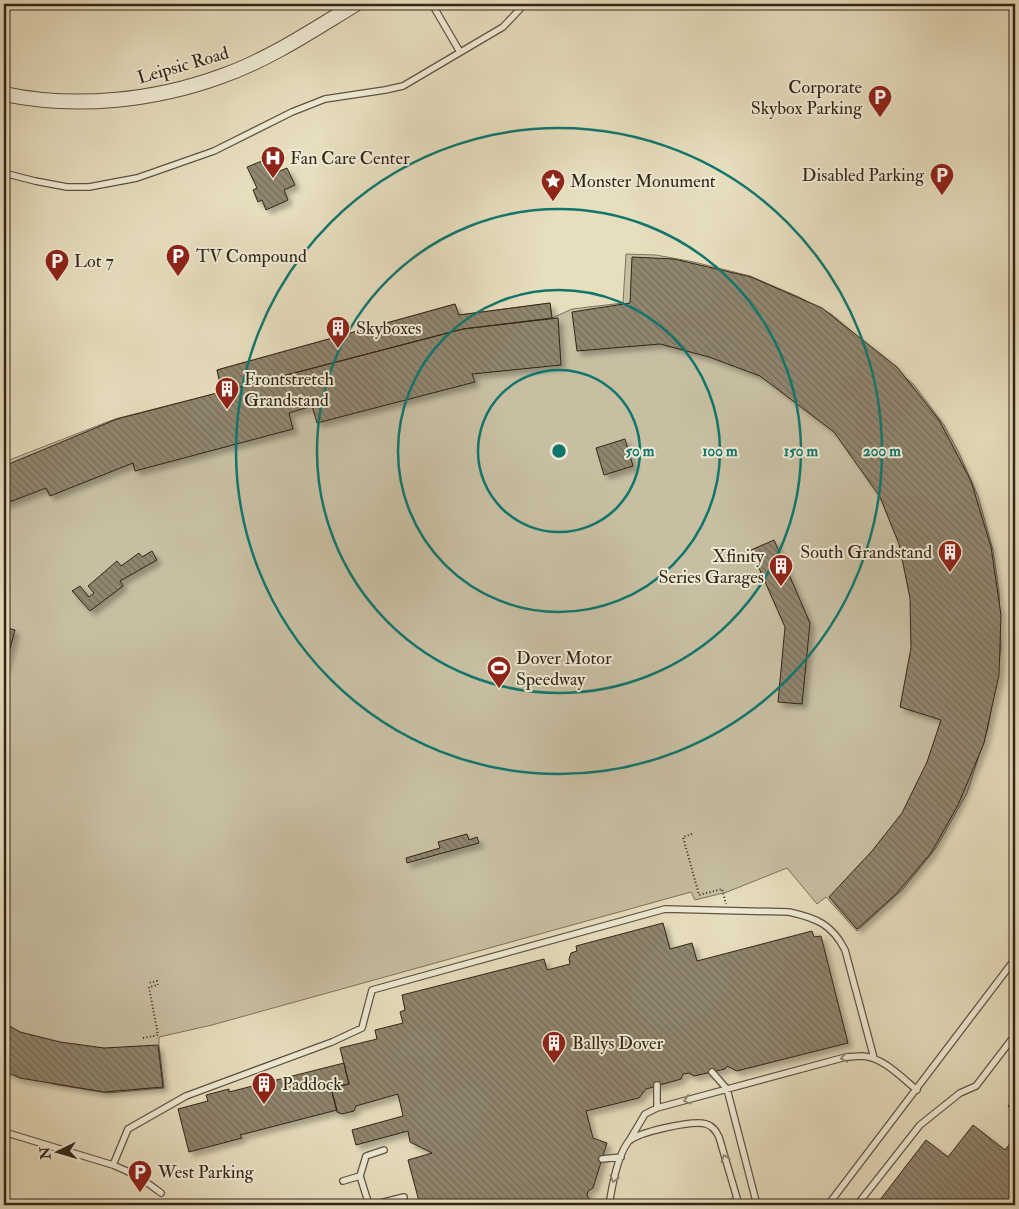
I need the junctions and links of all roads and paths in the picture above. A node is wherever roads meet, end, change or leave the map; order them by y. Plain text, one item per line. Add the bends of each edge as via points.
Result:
1 (356, 4) edge
2 (432, 4) edge
3 (522, 4) edge
4 (460, 52) junction
5 (4, 94) edge
6 (4, 173) edge
7 (692, 834) dead end
8 (727, 911) junction
9 (1015, 960) edge
10 (148, 983) dead end
11 (1015, 1035) edge
12 (143, 1038) dead end
13 (874, 1058) junction
14 (712, 1072) dead end
15 (657, 1086) dead end
16 (727, 1089) junction
17 (917, 1090) junction
18 (657, 1108) junction
19 (4, 1132) edge
20 (629, 1141) junction
21 (384, 1150) dead end
22 (621, 1157) junction
23 (602, 1159) dead end
24 (114, 1164) junction
25 (360, 1176) junction
26 (343, 1181) dead end
27 (161, 1193) dead end
28 (404, 1197) dead end
29 (738, 1202) edge
30 (370, 1205) edge
31 (609, 1205) edge
32 (728, 1205) edge
33 (757, 1205) edge
34 (828, 1205) edge
35 (857, 1205) edge

1 - 5 street, Leipsic Road via 252,63 190,86 132,98 98,100 70,101
2 - 4 lane
3 - 4 lane via 503,27
4 - 6 lane via 403,86 325,99 214,151 137,178 89,187 67,187
7 - 8 path via 683,837 699,896 722,889
8 - 13 lane via 789,912 823,922 833,931 845,950
8 - 24 lane via 665,909 372,990 362,1028 186,1096 128,1128
9 - 17 lane
10 - 12 path via 157,981 158,985 149,987 158,1035
11 - 35 lane via 976,1086 960,1092 920,1124
13 -> 16 lane via 846,1057
13 - 17 lane
14 - 16 lane
15 - 18 lane
16 -> 18 lane
16 - 33 lane
17 - 34 lane
18 - 20 lane via 644,1114
19 - 24 lane
20 - 22 lane
29 -> 20 lane via 719,1137 709,1124 682,1125 640,1135
21 - 25 lane via 366,1156
22 - 23 lane
22 -> 31 lane
24 - 27 lane
25 - 26 lane
25 - 30 lane
28 - 30 lane
29 - 32 lane

